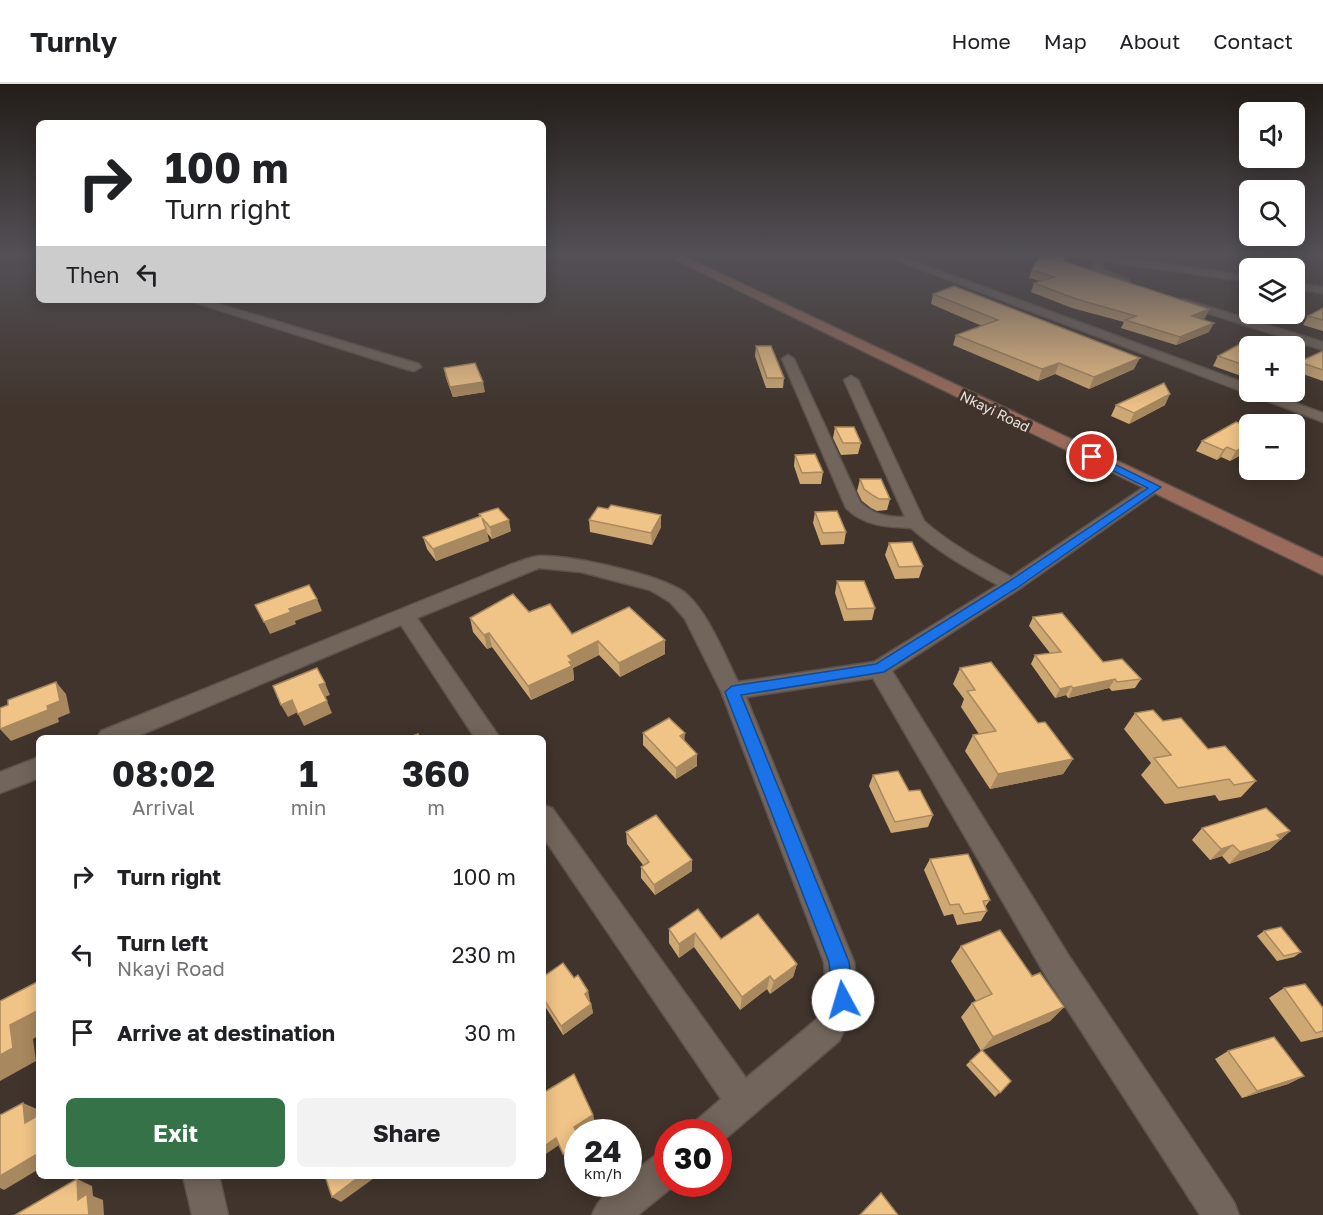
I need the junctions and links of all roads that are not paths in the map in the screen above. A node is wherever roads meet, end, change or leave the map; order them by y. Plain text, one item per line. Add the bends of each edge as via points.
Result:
1 (209, 306) edge
2 (780, 306) edge
3 (1025, 306) edge
4 (1197, 306) edge
5 (1323, 346) edge
6 (788, 358) dead end
7 (414, 367) dead end
8 (851, 380) dead end
9 (1239, 386) edge
10 (1280, 402) edge
11 (1323, 418) edge
12 (1156, 487) junction
13 (916, 523) junction
14 (1323, 567) edge
15 (1012, 585) junction
16 (405, 616) junction
17 (879, 669) junction
18 (732, 692) junction
19 (116, 735) edge
20 (486, 735) edge
21 (36, 768) edge
22 (0, 783) edge
23 (546, 820) edge
24 (744, 1102) junction
25 (724, 1119) edge
26 (202, 1179) edge
27 (654, 1179) edge
28 (210, 1215) edge
29 (610, 1215) edge
30 (1221, 1215) edge

1 - 7 street
2 - 12 main road, Nkayi Road
3 - 9 street
4 - 5 street
6 - 13 street via 852,504 864,516 877,521
8 - 13 street
10 - 11 street
12 - 14 main road, Nkayi Road
12 - 15 street
13 - 15 street via 960,557
15 - 17 street
16 - 18 street via 528,565 556,562 581,566 657,586 677,597 694,617
16 - 19 street
16 - 20 street
17 - 18 street
17 - 30 street via 1058,967
18 - 24 street via 839,962 843,1000 828,1030
21 - 22 street
23 - 24 street
24 - 25 street
26 - 28 street
27 - 29 street

